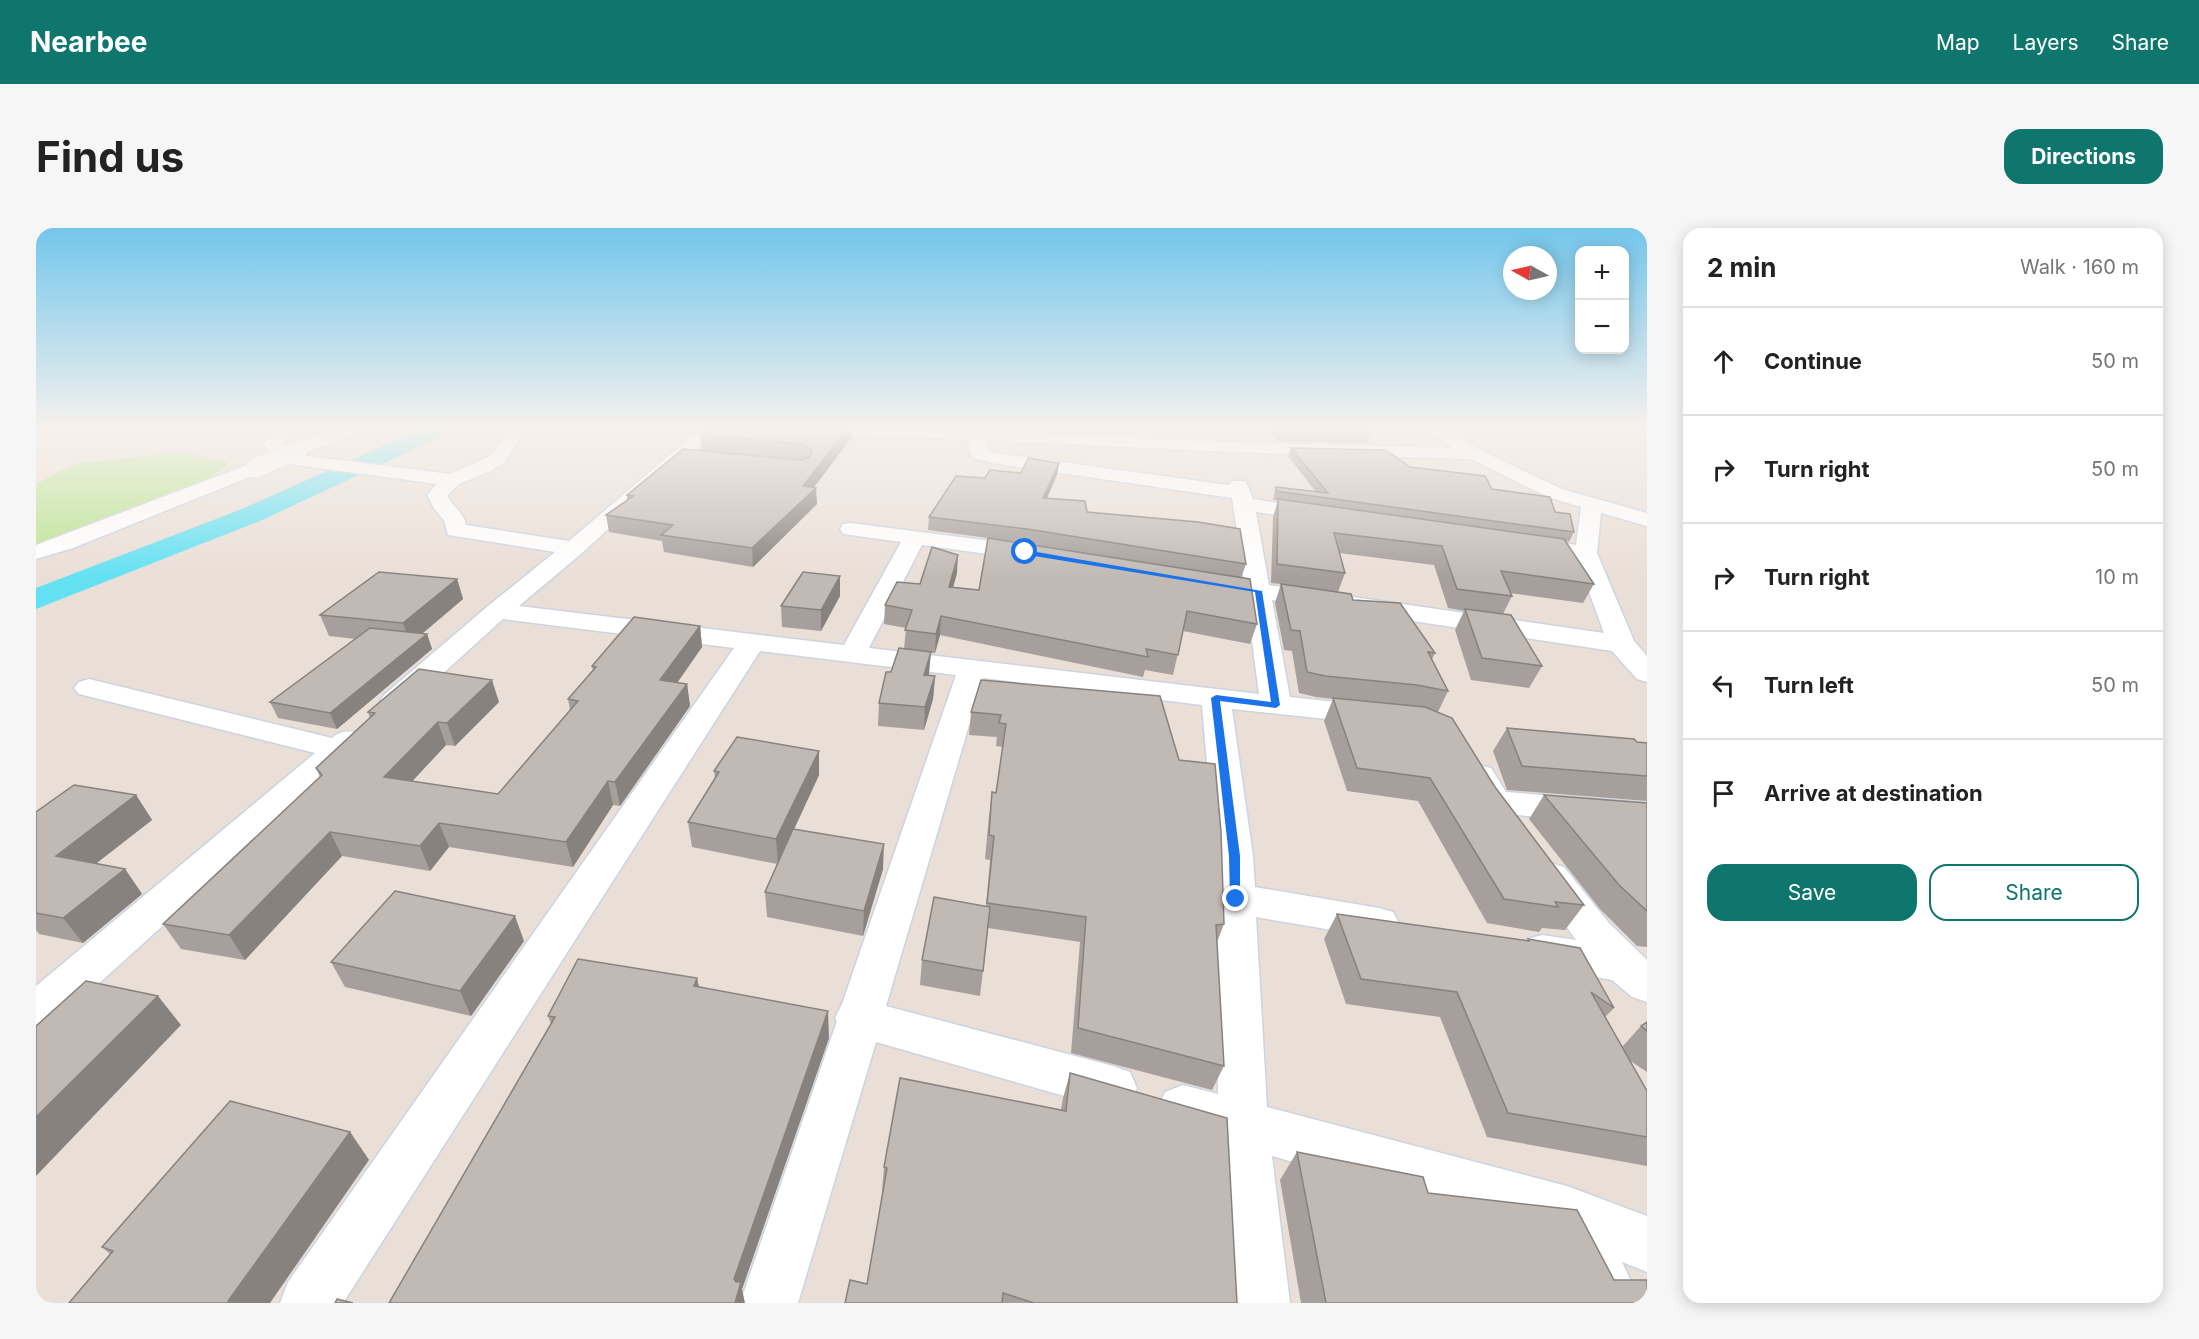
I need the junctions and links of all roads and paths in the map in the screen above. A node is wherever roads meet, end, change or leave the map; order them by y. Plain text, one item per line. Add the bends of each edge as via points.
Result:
1 (229, 478) edge
2 (432, 478) edge
3 (457, 478) edge
4 (664, 478) edge
5 (1115, 478) edge
6 (1237, 478) edge
7 (1524, 478) edge
8 (452, 480) junction
9 (1243, 499) junction
10 (1591, 505) junction
11 (1338, 518) edge
12 (1647, 520) edge
13 (851, 529) dead end
14 (915, 537) junction
15 (1503, 542) edge
16 (574, 548) junction
17 (36, 552) edge
18 (1586, 554) junction
19 (1048, 556) edge
20 (1188, 579) edge
21 (1258, 591) junction
22 (497, 611) junction
23 (752, 642) junction
24 (1621, 644) junction
25 (852, 654) junction
26 (972, 669) junction
27 (1647, 673) edge
28 (89, 688) dead end
29 (1216, 698) junction
30 (1276, 705) junction
31 (1394, 717) edge
32 (339, 749) junction
33 (1465, 753) edge
34 (1495, 802) junction
35 (1647, 815) edge
36 (1236, 899) junction
37 (1410, 928) edge
38 (1504, 944) edge
39 (1634, 974) edge
40 (36, 1013) edge
41 (858, 1018) junction
42 (1243, 1124) junction
43 (1567, 1213) junction
44 (1647, 1244) edge
45 (309, 1303) edge
46 (769, 1303) edge
47 (1261, 1303) edge
48 (1612, 1303) edge

1 - 17 street, bridge
2 - 8 street
3 - 8 street
4 - 16 street
5 - 9 street
6 - 9 street
7 - 10 street
8 - 16 street via 437,495 454,518 456,530
9 - 11 street
9 - 21 street
10 - 12 street
10 - 18 street
13 - 14 street
14 - 19 street
14 - 25 street
15 - 18 street
16 - 22 street
18 - 24 street
20 - 21 street
21 - 24 street
21 - 30 street
22 - 23 street
22 - 32 street
23 - 25 street
23 - 45 street
24 - 27 street
25 - 26 street
26 - 29 street
26 - 41 street
28 - 32 street
29 - 30 street
29 - 36 street
30 - 31 street
32 - 40 street
33 - 34 street
34 - 35 street
34 - 39 street via 1593,934
36 - 37 street
36 - 42 street
38 - 39 street
41 - 42 street
41 - 46 street
42 - 43 street
42 - 47 street
43 - 44 street
43 - 48 street

